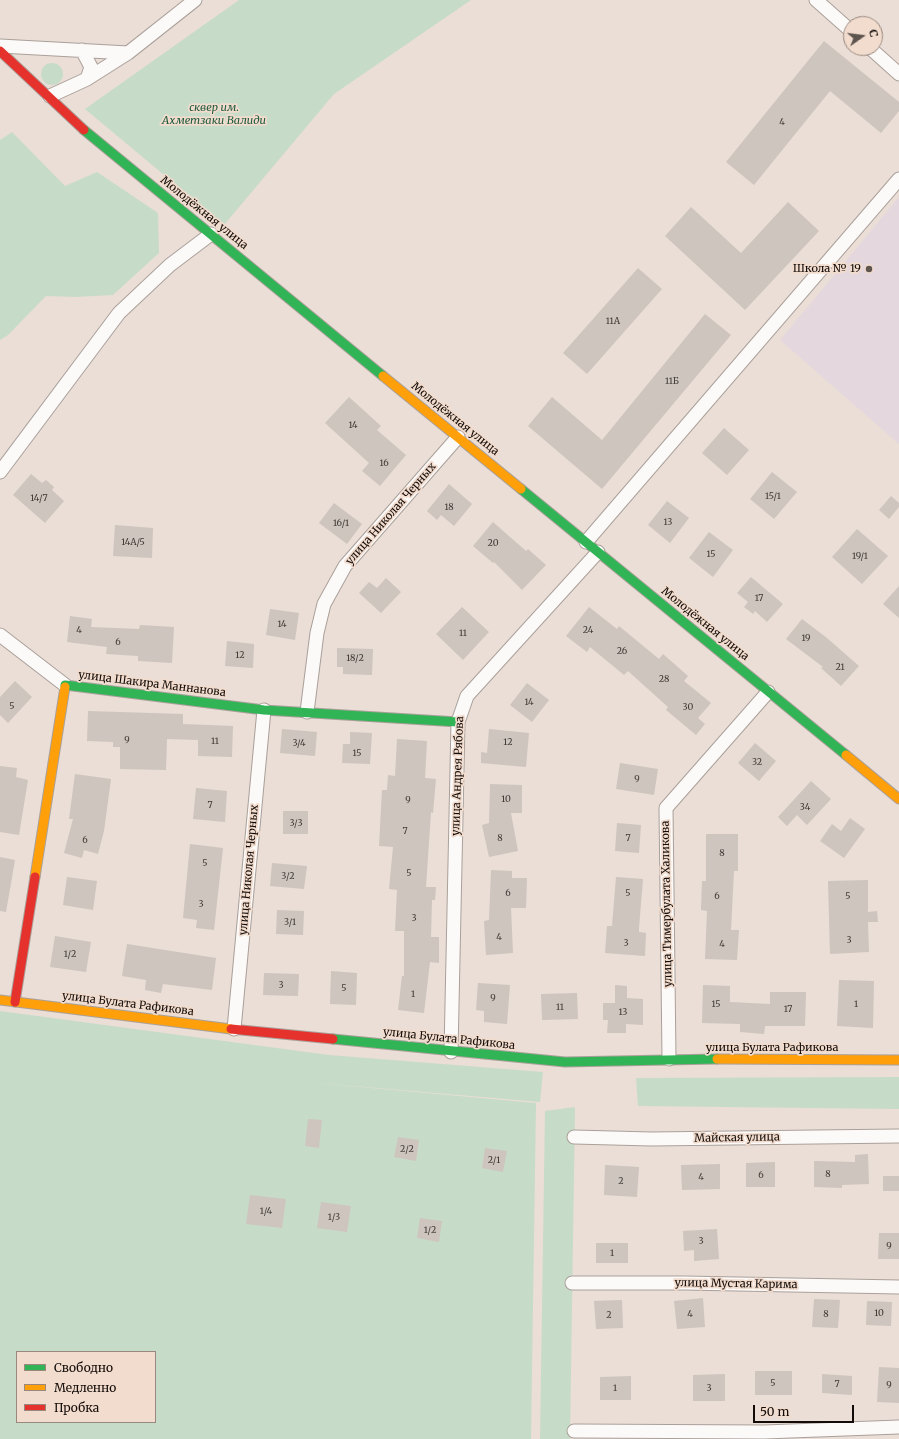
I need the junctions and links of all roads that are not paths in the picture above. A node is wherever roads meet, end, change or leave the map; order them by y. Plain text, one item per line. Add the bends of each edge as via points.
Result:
1 (195, 0) edge
2 (816, 0) edge
3 (843, 24) edge
4 (0, 46) edge
5 (36, 48) junction
6 (82, 50) junction
7 (0, 51) edge
8 (128, 52) junction
9 (879, 56) edge
10 (21, 70) junction
11 (899, 74) edge
12 (88, 79) junction
13 (50, 96) junction
14 (899, 179) edge
15 (211, 234) junction
16 (458, 437) junction
17 (0, 472) edge
18 (586, 542) junction
19 (598, 552) junction
20 (0, 635) edge
21 (66, 686) junction
22 (768, 692) junction
23 (264, 710) junction
24 (307, 712) junction
25 (458, 722) junction
26 (899, 799) edge
27 (0, 1000) edge
28 (15, 1002) junction
29 (234, 1029) junction
30 (451, 1052) junction
31 (669, 1059) junction
32 (899, 1060) edge
33 (899, 1136) edge
34 (574, 1137) dead end
35 (572, 1283) dead end
36 (899, 1287) edge
37 (899, 1427) edge
38 (574, 1431) dead end

1 - 8 street
2 - 3 street
4 - 5 street
5 - 6 street
5 - 10 street via 23,54
6 - 8 street
6 - 12 street via 91,67
7 - 10 street, Молодёжная улица
8 - 12 street
9 - 11 street
10 - 13 street, Молодёжная улица
12 - 13 street
13 - 15 street, Молодёжная улица via 85,131
14 - 18 street
15 - 16 street, Молодёжная улица
15 - 17 street via 170,264 119,313
16 - 18 street, Молодёжная улица
16 - 24 street, улица Николая Черных via 345,566 324,604 317,633
18 - 19 street, Молодёжная улица
19 - 22 street, Молодёжная улица
19 - 25 street, улица Андрея Рябова via 467,696
20 - 21 street
21 - 23 street, улица Шакира Маннанова
21 - 28 street, улица Шакира Маннанова
22 - 26 street, Молодёжная улица
22 - 31 street, улица Тимербулата Халикова via 666,808
23 - 24 street, улица Шакира Маннанова
23 - 29 street, улица Николая Черных
24 - 25 street, улица Шакира Маннанова
25 - 30 street, улица Андрея Рябова
27 - 28 street, улица Булата Рафикова
28 - 29 street, улица Булата Рафикова
29 - 30 street, улица Булата Рафикова
30 - 31 street, улица Булата Рафикова via 565,1062
31 - 32 street, улица Булата Рафикова
33 - 34 street, Майская улица via 651,1139
35 - 36 street, улица Мустая Карима
37 - 38 street via 764,1432

